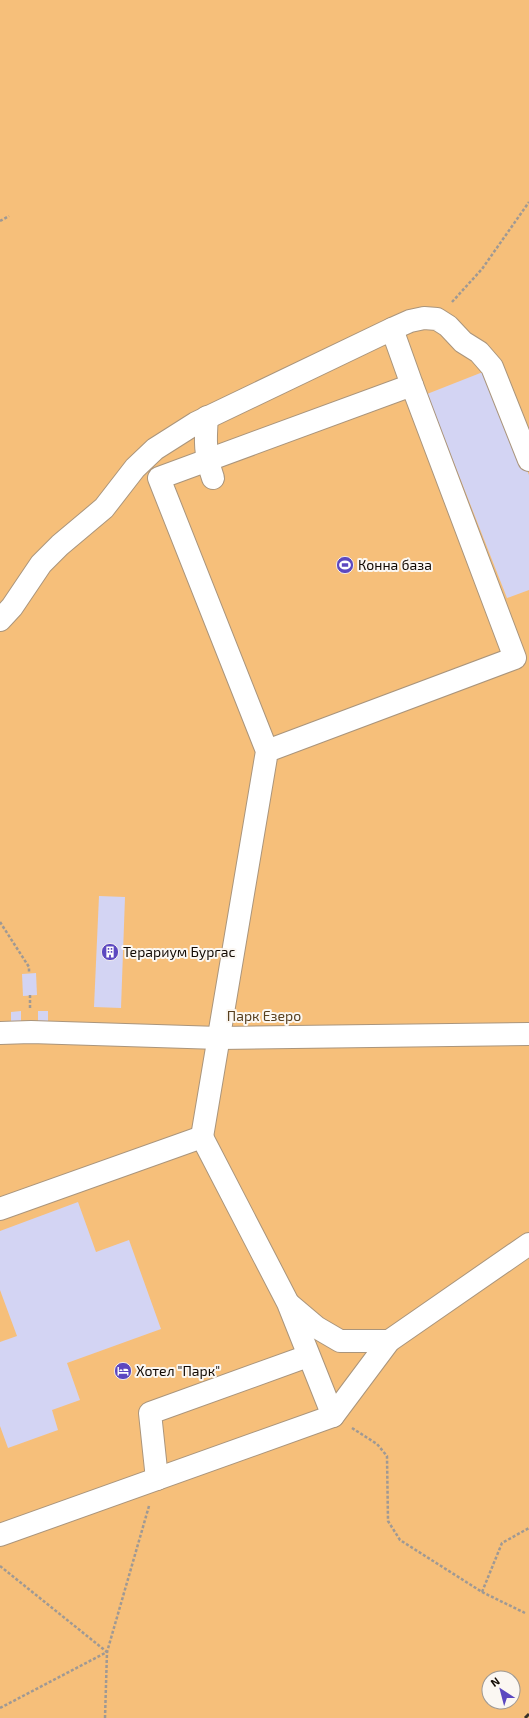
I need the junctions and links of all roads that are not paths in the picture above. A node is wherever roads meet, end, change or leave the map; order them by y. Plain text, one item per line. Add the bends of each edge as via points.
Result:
1 (392, 329) junction
2 (412, 385) junction
3 (207, 417) junction
4 (529, 460) edge
5 (210, 469) junction
6 (0, 620) edge
7 (522, 654) edge
8 (266, 750) junction
9 (0, 1033) edge
10 (529, 1034) edge
11 (219, 1038) junction
12 (202, 1136) junction
13 (0, 1209) edge
14 (529, 1244) edge
15 (288, 1303) junction
16 (389, 1341) junction
17 (308, 1356) junction
18 (333, 1416) junction
19 (157, 1479) junction
20 (0, 1535) edge

1 - 2 street
1 - 3 street
1 - 4 street via 410,321 437,319 448,326 463,342 479,352 492,367
2 - 5 street
2 - 7 street
3 - 5 street via 204,442
3 - 6 street via 176,434 135,468 104,508 41,564 12,607
5 - 8 street via 159,478
7 - 8 street
8 - 11 street
9 - 11 street
10 - 11 street
11 - 12 street
12 - 13 street
12 - 15 street
14 - 16 street
15 - 16 street via 316,1327 340,1341
15 - 17 street
16 - 18 street
17 - 18 street
17 - 19 street via 150,1413
18 - 19 street
19 - 20 street

